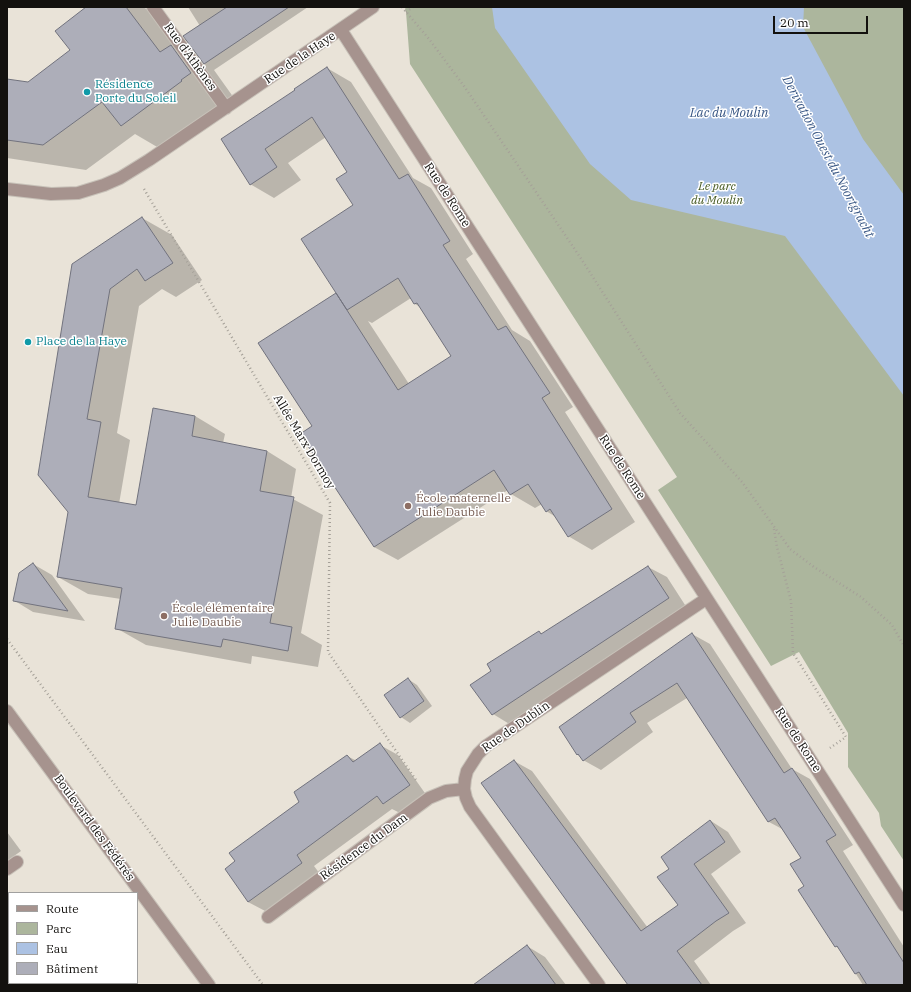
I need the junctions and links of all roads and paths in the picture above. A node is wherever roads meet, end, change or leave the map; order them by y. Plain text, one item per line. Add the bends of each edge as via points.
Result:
1 (153, 7) edge
2 (373, 7) edge
3 (402, 7) edge
4 (413, 7) edge
5 (406, 12) junction
6 (341, 30) junction
7 (226, 108) junction
8 (134, 170) junction
9 (7, 188) edge
10 (774, 526) junction
11 (706, 599) junction
12 (7, 639) edge
13 (904, 646) edge
14 (7, 710) edge
15 (811, 761) junction
16 (464, 789) junction
17 (429, 798) junction
18 (17, 862) dead end
19 (7, 869) edge
20 (904, 905) edge
21 (268, 917) dead end
22 (597, 984) edge
23 (209, 985) edge
24 (263, 985) edge

1 - 7 street, Rue d'Athènes
2 - 6 street, Rue de la Haye
3 - 5 path
4 - 5 path
5 - 10 path via 464,86 580,257 680,413 742,482
6 - 7 street, Rue de la Haye
6 - 11 street, Rue de Rome
7 - 8 street
8 - 9 street via 104,185 78,193 51,194
8 - 17 path, Allée Marx Dormoy via 330,502 328,652
10 - 13 path via 790,549 861,596 892,625
10 - 15 path via 791,601 793,653 846,737
11 - 15 street, Rue de Rome
11 - 16 street, Rue de Dublin via 486,746 467,771
12 - 24 path
14 - 23 street, Boulevard des Fédérés
15 - 20 street, Rue de Rome
16 - 17 street, Résidence du Dam via 446,790
16 - 22 street via 470,807
17 - 21 street, Résidence du Dam
18 - 19 street

